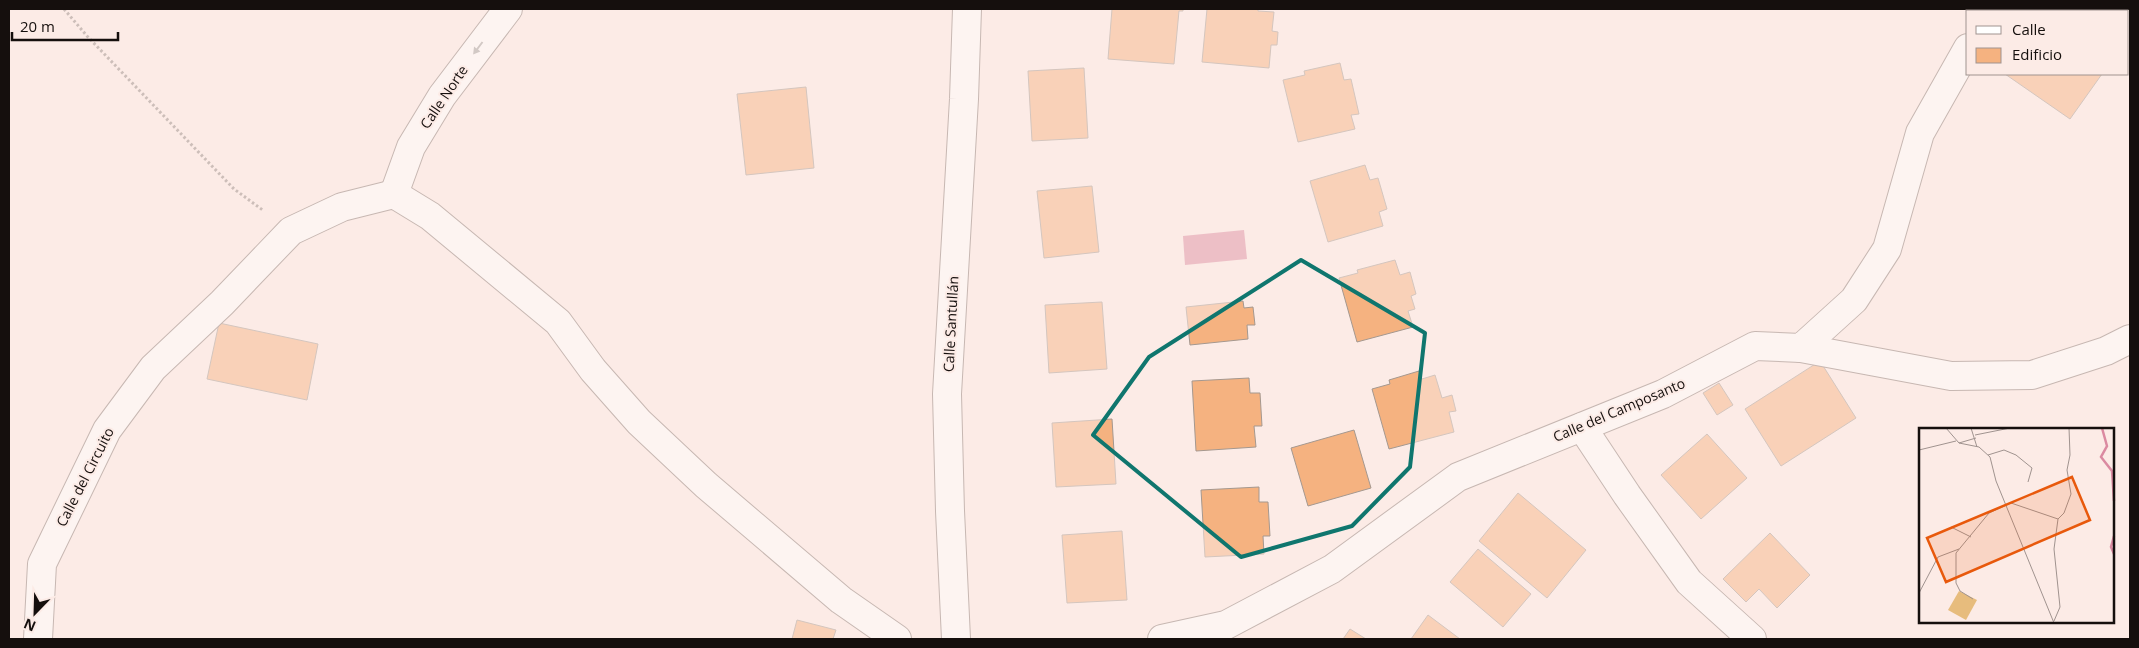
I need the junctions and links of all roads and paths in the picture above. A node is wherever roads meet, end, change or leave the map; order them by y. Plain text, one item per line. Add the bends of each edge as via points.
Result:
1 (64, 9) edge
2 (508, 9) edge
3 (967, 9) edge
4 (1966, 52) edge
5 (394, 194) junction
6 (291, 231) junction
7 (2130, 339) edge
8 (1801, 348) junction
9 (1582, 427) junction
10 (38, 639) edge
11 (897, 639) edge
12 (956, 639) edge
13 (1162, 639) edge
14 (1752, 639) edge

1 - 6 path via 234,189
2 -> 5 street, Calle Norte via 442,96 411,147
3 - 12 street, Calle Santullán via 947,394
4 - 8 street via 1920,133 1887,249 1854,300
5 - 6 street via 342,207
5 - 11 street via 430,216 558,322 593,370 639,422 706,485 841,600
6 - 10 street, Calle del Circuito via 153,368 107,430 42,564
7 - 8 street, Calle del Camposanto via 2106,352 2032,375 1951,376
8 - 9 street, Calle del Camposanto via 1755,346 1663,394
9 - 13 street, Calle del Camposanto via 1458,477 1332,569 1226,625
9 - 14 street via 1689,582

